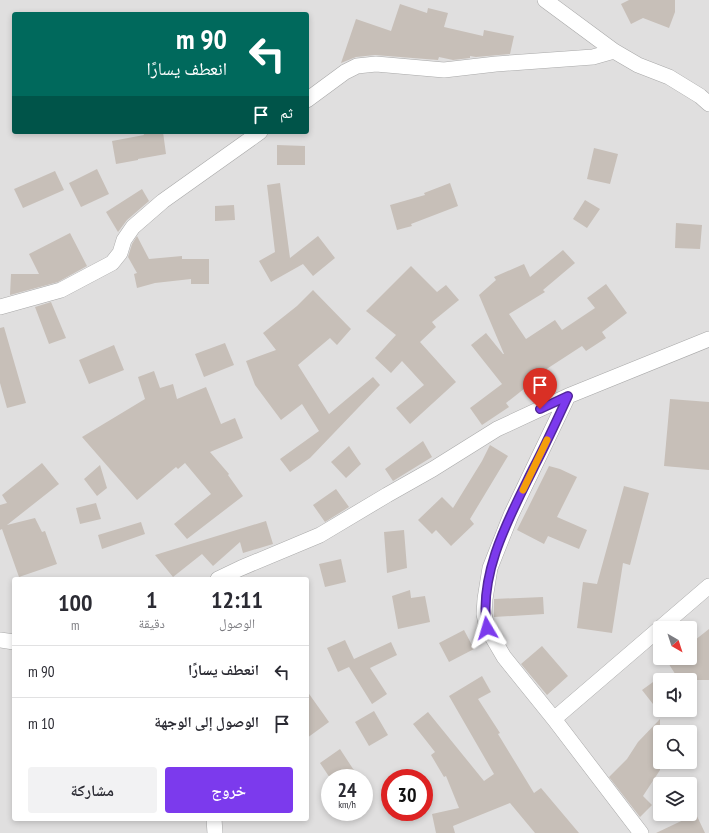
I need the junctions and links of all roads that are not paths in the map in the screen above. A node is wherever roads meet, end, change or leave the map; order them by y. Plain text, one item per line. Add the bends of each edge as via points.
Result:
1 (545, 0) edge
2 (614, 51) junction
3 (309, 99) edge
4 (709, 104) edge
5 (257, 134) edge
6 (0, 308) edge
7 (709, 339) edge
8 (568, 396) junction
9 (222, 577) edge
10 (709, 586) edge
11 (0, 640) edge
12 (12, 642) edge
13 (554, 718) junction
14 (214, 821) edge
15 (215, 833) edge
16 (641, 833) edge

1 - 2 street
2 - 3 street via 593,57 444,70 376,64 357,66
2 - 4 street via 638,65 669,77
5 - 6 street via 163,201 133,227 112,264 61,290
7 - 8 street
8 - 9 street via 497,429 320,535
8 - 13 street via 511,515 490,568 484,599 487,628 504,656
10 - 13 street
11 - 12 street
13 - 16 street
14 - 15 street

